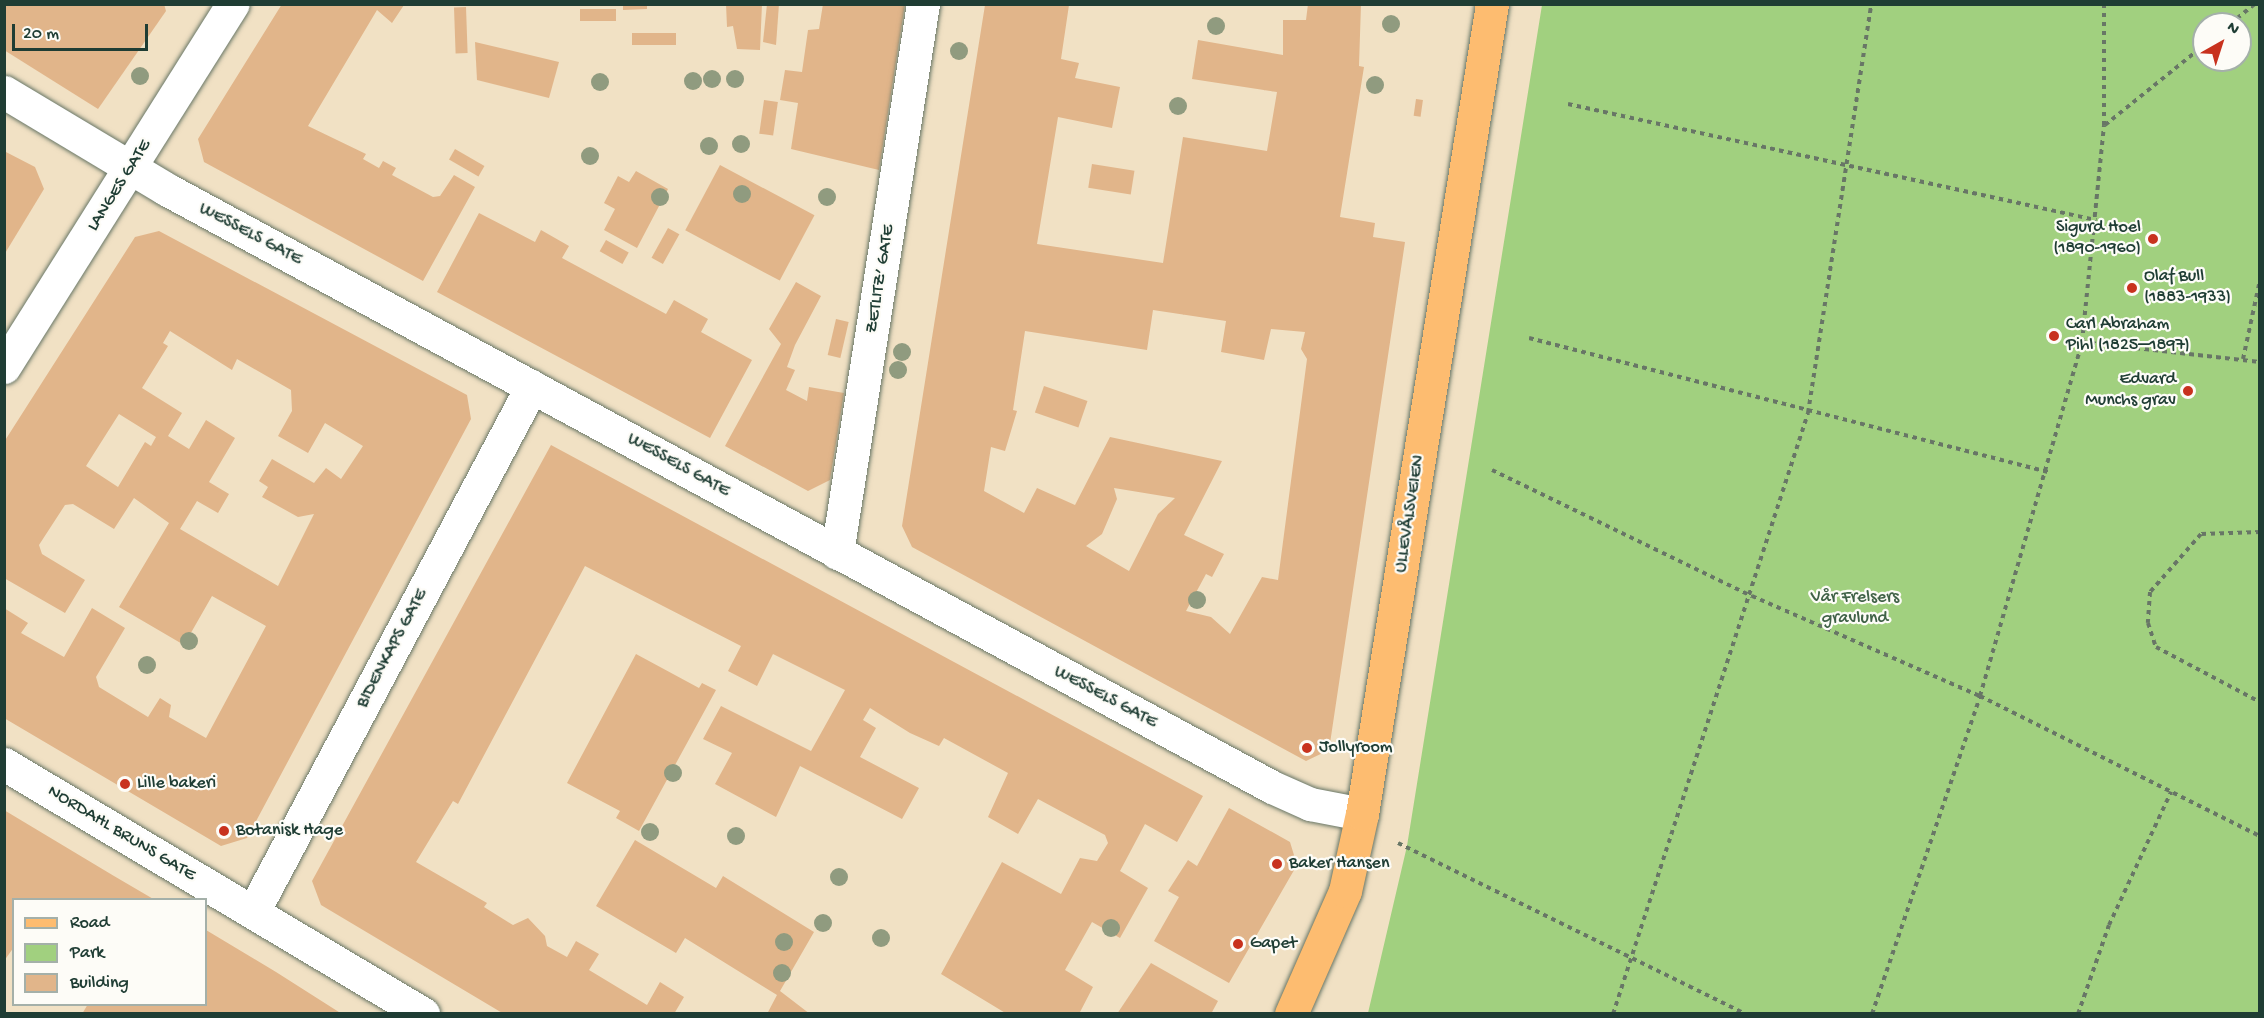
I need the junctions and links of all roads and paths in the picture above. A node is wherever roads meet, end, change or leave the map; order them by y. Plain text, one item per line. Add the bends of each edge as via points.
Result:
1 (233, 4) edge
2 (922, 4) edge
3 (1492, 4) edge
4 (1871, 4) edge
5 (2104, 4) edge
6 (2192, 55) edge
7 (4, 92) edge
8 (1568, 104) dead end
9 (2104, 125) junction
10 (1850, 163) junction
11 (132, 167) junction
12 (2096, 220) junction
13 (2259, 280) edge
14 (1529, 338) dead end
15 (2082, 342) junction
16 (2243, 359) junction
17 (2259, 362) edge
18 (4, 367) edge
19 (532, 386) junction
20 (1808, 413) junction
21 (1492, 470) dead end
22 (2048, 472) junction
23 (2259, 532) edge
24 (837, 553) junction
25 (1752, 596) junction
26 (1980, 696) junction
27 (2259, 702) edge
28 (4, 764) edge
29 (2171, 792) junction
30 (1362, 814) junction
31 (2259, 836) edge
32 (1398, 843) dead end
33 (253, 912) junction
34 (1630, 960) junction
35 (423, 1014) edge
36 (1291, 1014) edge
37 (1613, 1014) edge
38 (1746, 1014) edge
39 (1872, 1014) edge
40 (2078, 1014) edge

1 - 11 street, LANGES GATE
2 - 24 street, ZETLITZ’ GATE
3 - 30 main road, ULLEVÅLSVEIEN
4 - 10 path
5 - 9 path
6 - 9 path
7 - 11 street, WESSELS GATE
8 - 10 path
9 - 12 path
10 - 12 path
10 - 20 path
11 - 18 street, LANGES GATE
11 - 19 street, WESSELS GATE
12 - 15 path
13 - 16 path
14 - 20 path
15 - 16 path
15 - 22 path
16 - 17 path
19 - 24 street, WESSELS GATE
19 - 33 street, BIDENKAPS GATE
20 - 22 path
20 - 25 path
21 - 25 path
22 - 26 path
23 - 27 path via 2201,534 2150,592 2148,623 2156,647
24 - 30 street, WESSELS GATE via 1272,787 1310,804
25 - 26 path
25 - 34 path
26 - 29 path
26 - 39 path
28 - 33 street, NORDAHL BRUNS GATE
29 - 31 path
29 - 40 path via 2109,925
30 - 36 main road, ULLEVÅLSVEIEN via 1345,891
32 - 34 path
33 - 35 street, NORDAHL BRUNS GATE
34 - 37 path
34 - 38 path

